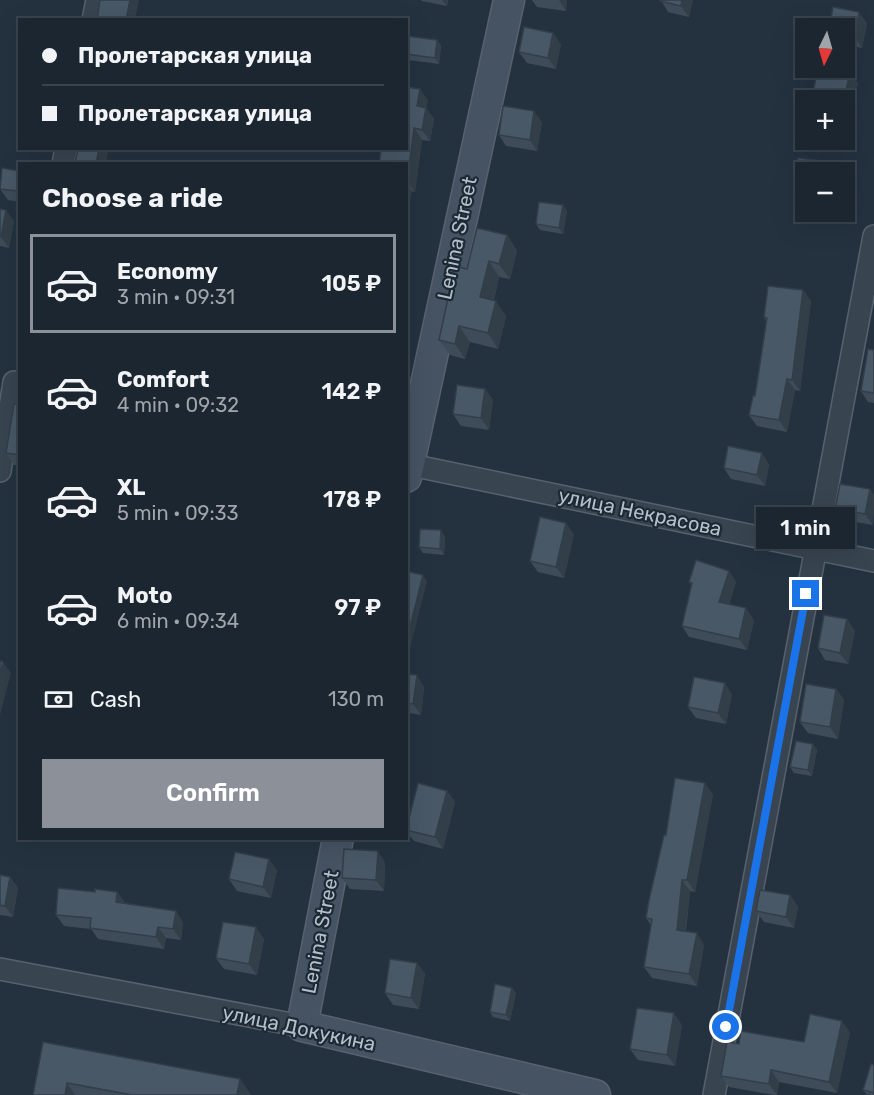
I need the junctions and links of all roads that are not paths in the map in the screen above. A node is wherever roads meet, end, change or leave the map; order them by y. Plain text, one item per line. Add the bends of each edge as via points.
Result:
1 (97, 0) edge
2 (508, 0) edge
3 (93, 18) edge
4 (874, 236) edge
5 (11, 381) edge
6 (408, 463) edge
7 (408, 468) edge
8 (0, 471) edge
9 (814, 549) junction
10 (874, 561) edge
11 (338, 840) edge
12 (0, 969) edge
13 (302, 1026) junction
14 (596, 1095) edge
15 (714, 1095) edge

1 - 3 street
2 - 6 street, Lenina Street
4 - 9 street
5 - 8 street
7 - 9 street, улица Некрасова
9 - 10 street, улица Некрасова
9 - 15 street
11 - 13 street, Lenina Street
12 - 13 street, улица Докукина
13 - 14 street, улица Докукина

